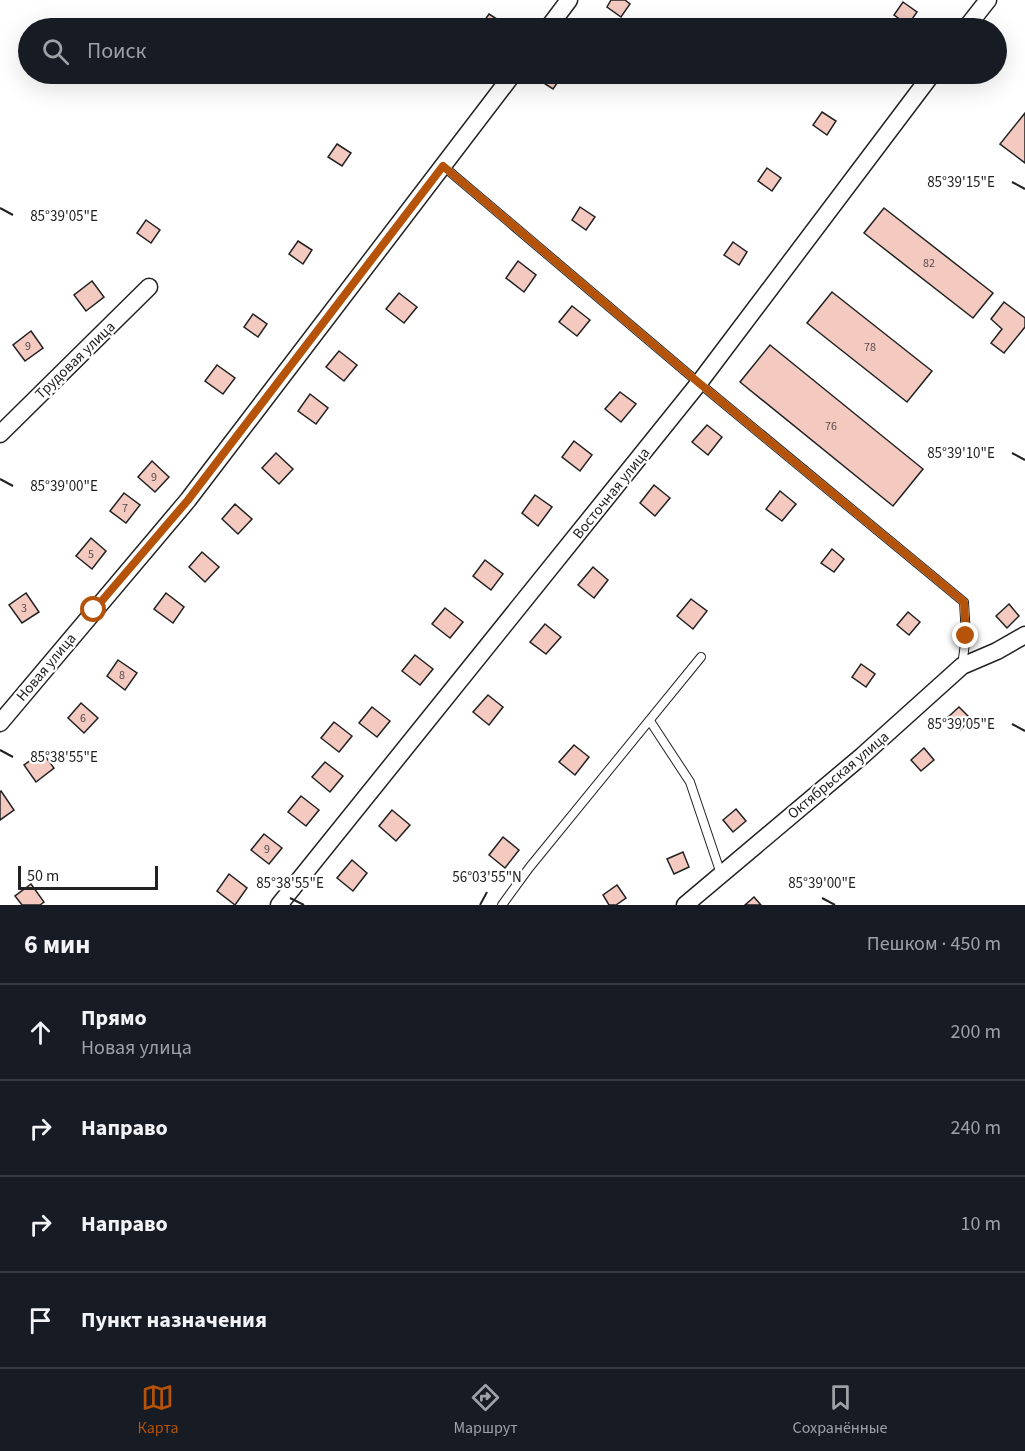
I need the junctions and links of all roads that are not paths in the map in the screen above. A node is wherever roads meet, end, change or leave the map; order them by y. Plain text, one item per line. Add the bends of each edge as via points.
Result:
1 (569, 0) edge
2 (988, 0) edge
3 (556, 18) edge
4 (974, 18) edge
5 (505, 84) edge
6 (924, 84) edge
7 (443, 166) junction
8 (149, 287) dead end
9 (699, 383) junction
10 (0, 434) edge
11 (1025, 635) edge
12 (701, 657) dead end
13 (962, 666) junction
14 (650, 720) junction
15 (0, 723) edge
16 (721, 874) junction
17 (279, 905) edge
18 (502, 905) edge
19 (685, 905) edge

1 - 3 street
2 - 4 street
5 - 7 street, Новая улица
6 - 9 street, Восточная улица
7 - 9 lane
7 - 15 street, Новая улица via 188,500
8 - 10 street, Трудовая улица
9 - 13 lane via 964,602 966,636
9 - 17 street, Восточная улица
11 - 13 street, Октябрьская улица
12 - 14 lane
13 - 16 street, Октябрьская улица
14 - 16 lane via 690,782
14 - 18 lane
16 - 19 street, Октябрьская улица

